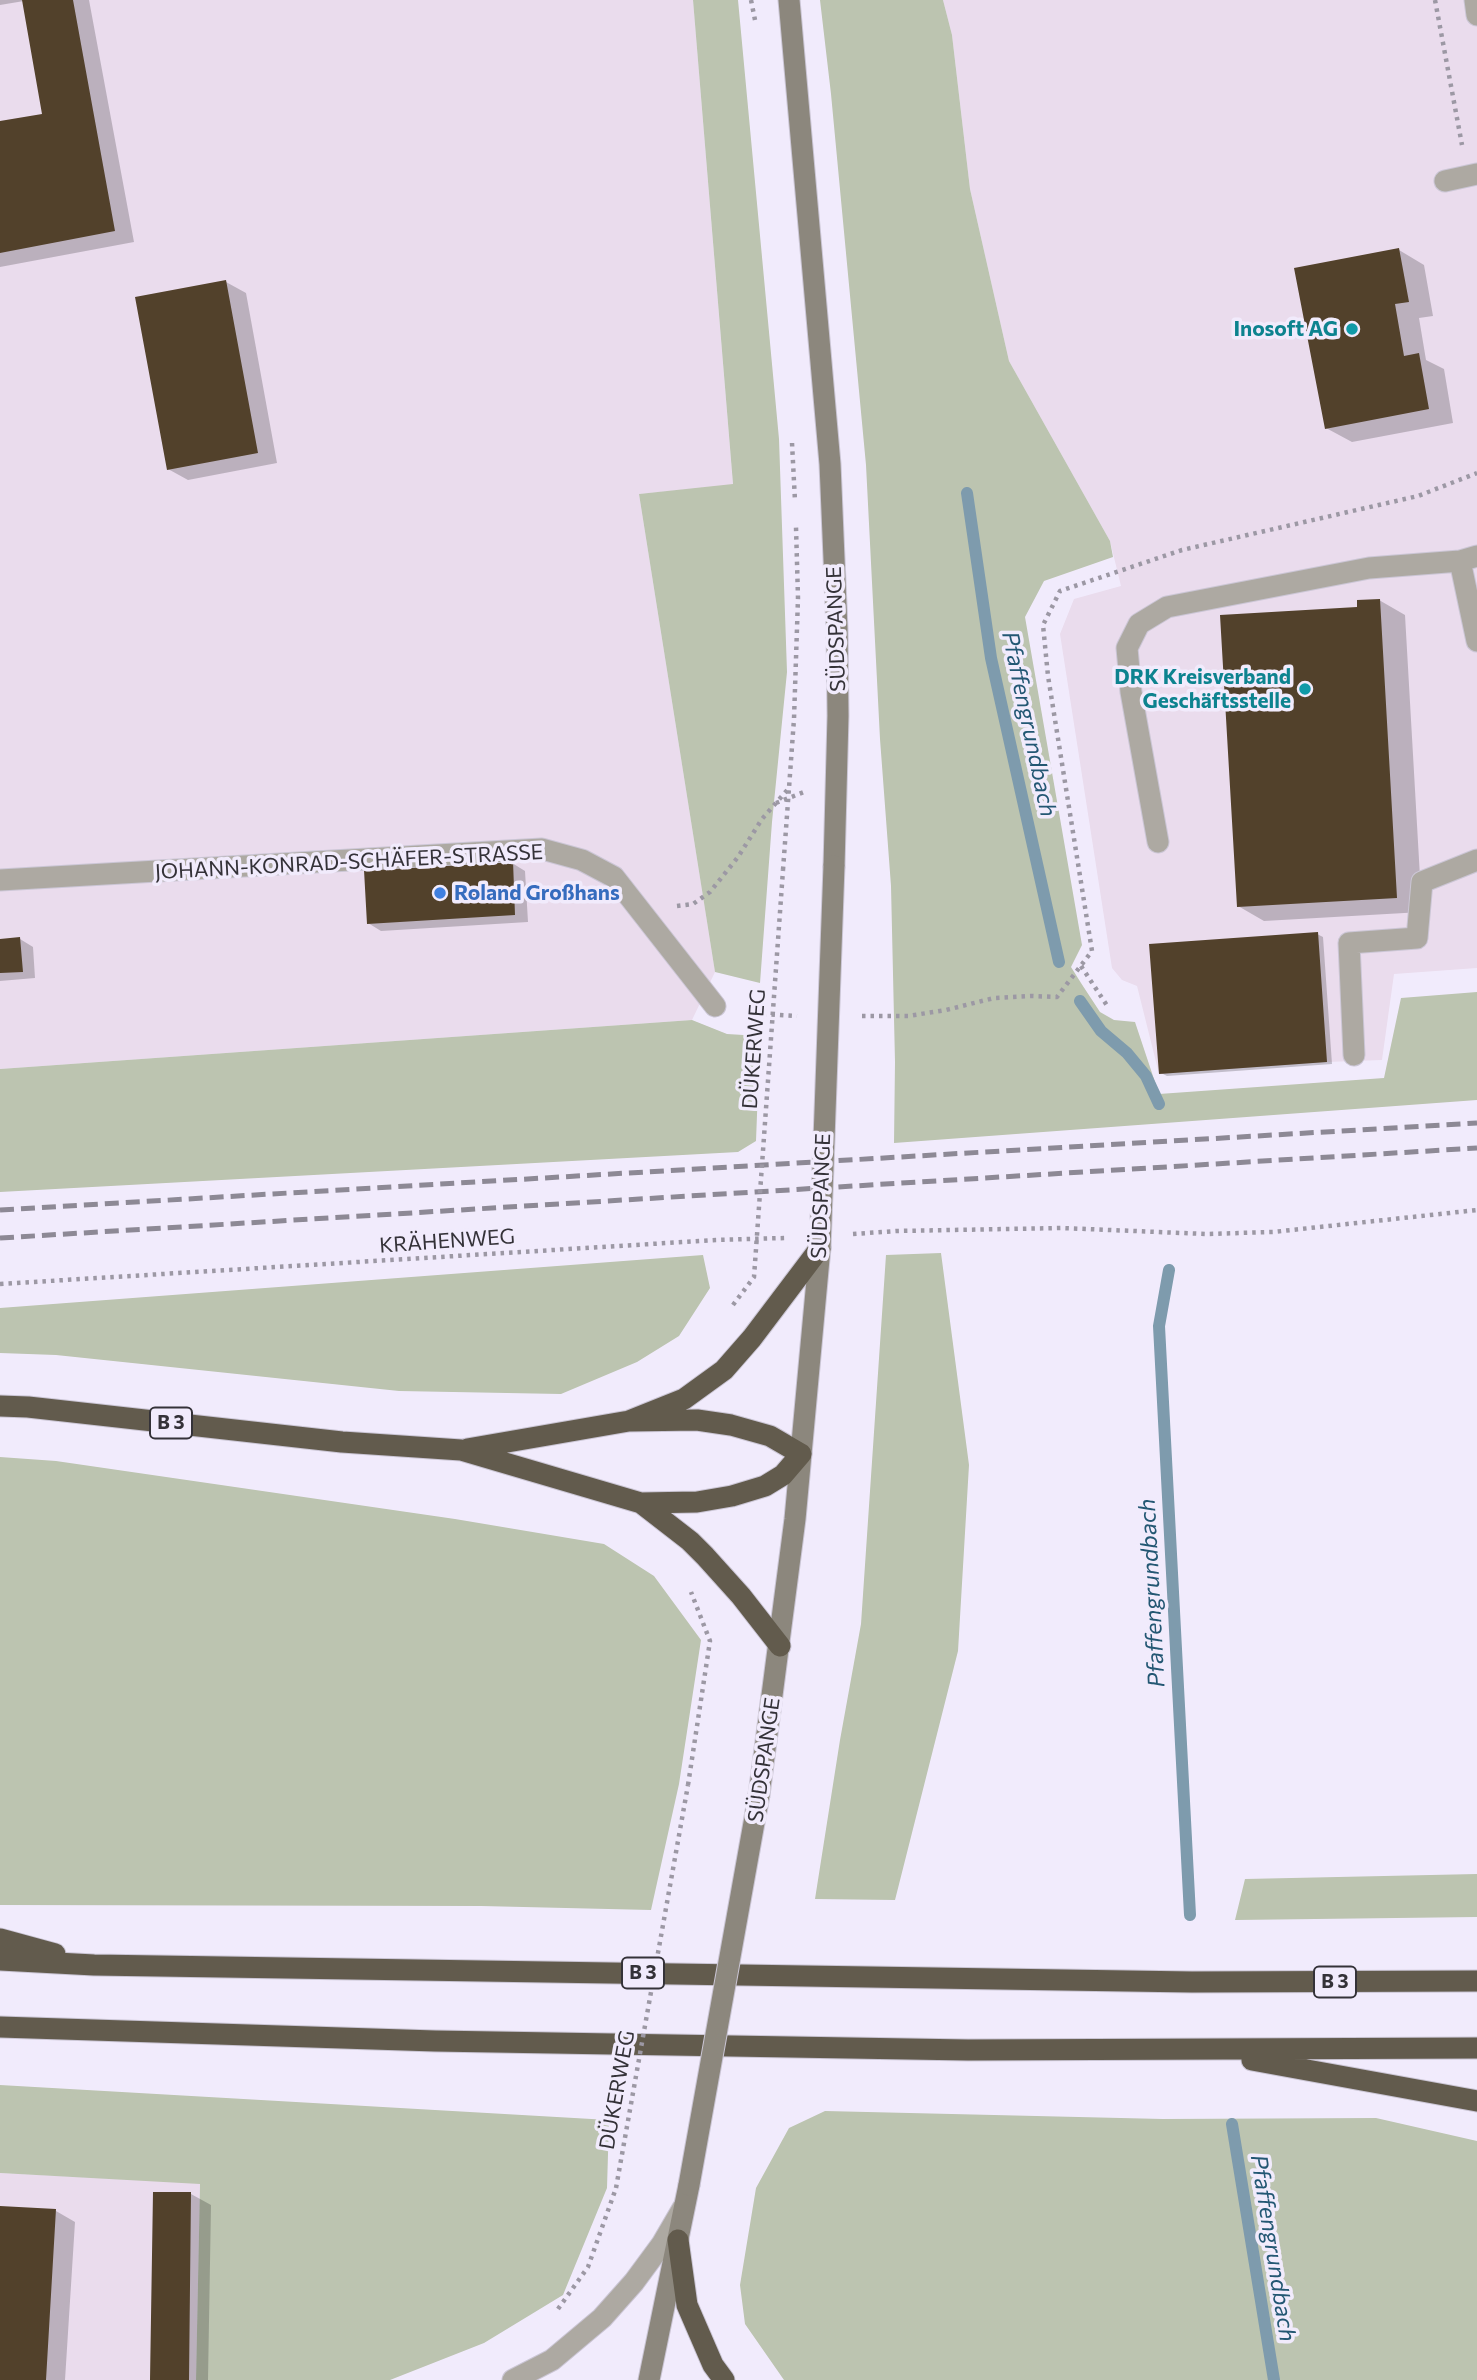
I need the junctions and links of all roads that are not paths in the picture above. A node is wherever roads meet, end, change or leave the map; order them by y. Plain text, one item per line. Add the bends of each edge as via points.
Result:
1 (789, 0) edge
2 (1475, 0) edge
3 (1477, 15) edge
4 (1473, 175) edge
5 (1445, 181) dead end
6 (1469, 559) edge
7 (1477, 640) edge
8 (1158, 842) dead end
9 (1477, 859) edge
10 (0, 880) edge
11 (715, 1006) road end
12 (1354, 1055) dead end
13 (820, 1248) junction
14 (0, 1406) edge
15 (629, 1420) junction
16 (461, 1450) junction
17 (801, 1454) junction
18 (641, 1503) junction
19 (780, 1646) junction
20 (0, 1939) edge
21 (0, 1960) edge
22 (94, 1965) junction
23 (1477, 1981) edge
24 (0, 2027) edge
25 (1477, 2048) edge
26 (1202, 2050) junction
27 (1477, 2101) edge
28 (688, 2194) junction
29 (678, 2240) junction
30 (513, 2380) edge
31 (649, 2380) edge
32 (724, 2380) edge

1 - 13 main road, SÜDSPANGE, bridge via 830,464 838,704
2 - 3 street
4 - 5 street
6 - 7 street
6 - 8 street via 1369,568 1167,607 1139,624 1127,648 1130,692
9 - 12 street via 1422,882 1417,938 1349,943
10 - 11 street, JOHANN-KONRAD-SCHÄFER-STRASSE via 542,849 582,860 614,877
13 - 15 highway, B 3 via 724,1370 684,1399
13 - 17 main road, SÜDSPANGE
14 - 16 highway, B 3
15 - 16 highway, B 3
15 - 17 highway, B 3 via 731,1424 770,1436
16 - 18 highway, B 3
17 - 18 highway, B 3 via 783,1475 765,1486 697,1502
17 - 19 main road, SÜDSPANGE
18 - 19 highway, B 3 via 705,1556
19 - 28 main road, SÜDSPANGE, bridge via 759,1795
20 - 22 highway, B 3
21 - 22 highway, B 3
22 - 23 highway, B 3 via 1206,1982
24 - 26 highway via 435,2041
25 - 26 highway
26 - 27 highway
28 - 29 main road, SÜDSPANGE
28 - 30 street via 662,2244 602,2318 567,2350
29 - 31 main road, SÜDSPANGE
29 - 32 highway via 687,2305

